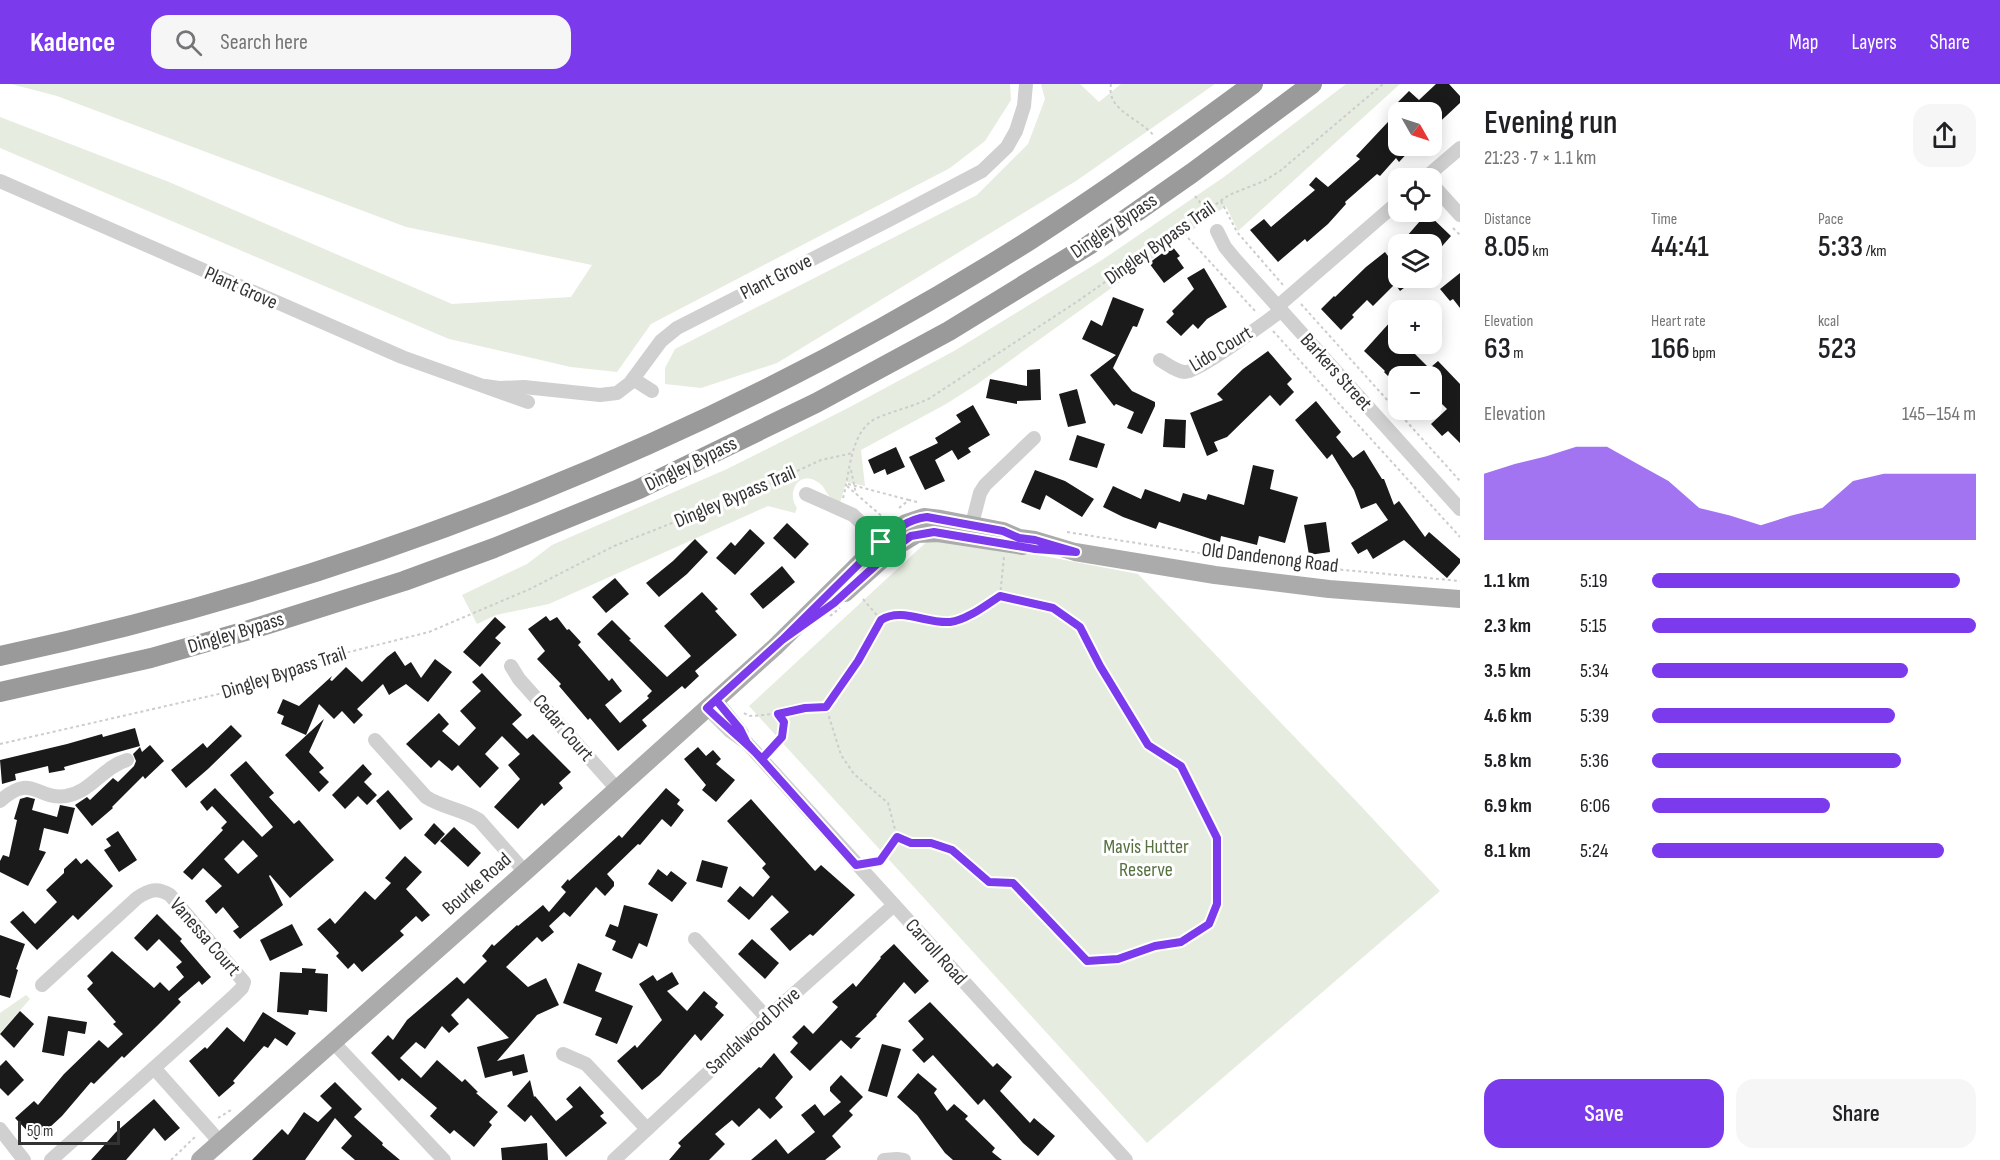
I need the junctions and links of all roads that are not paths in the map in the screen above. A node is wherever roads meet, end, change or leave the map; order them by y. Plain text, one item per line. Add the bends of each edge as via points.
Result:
1 (1026, 84) edge
2 (1253, 84) edge
3 (1312, 84) edge
4 (1460, 148) edge
5 (1439, 168) edge
6 (0, 181) edge
7 (1442, 195) edge
8 (1388, 211) edge
9 (1460, 215) edge
10 (1217, 231) dead end
11 (1279, 309) junction
12 (1160, 360) dead end
13 (633, 379) junction
14 (485, 386) junction
15 (652, 391) dead end
16 (528, 402) dead end
17 (1034, 438) dead end
18 (806, 494) dead end
19 (1460, 509) edge
20 (971, 531) junction
21 (886, 547) junction
22 (1460, 599) edge
23 (517, 653) dead end
24 (0, 656) edge
25 (0, 692) edge
26 (712, 704) junction
27 (375, 740) dead end
28 (126, 760) dead end
29 (616, 789) junction
30 (0, 801) edge
31 (525, 872) junction
32 (894, 904) junction
33 (694, 939) dead end
34 (42, 985) dead end
35 (767, 1018) junction
36 (333, 1042) junction
37 (563, 1054) dead end
38 (154, 1068) junction
39 (0, 1129) edge
40 (647, 1129) junction
41 (220, 1142) junction
42 (24, 1160) edge
43 (51, 1160) edge
44 (200, 1160) edge
45 (444, 1160) edge
46 (614, 1160) edge
47 (884, 1160) edge
48 (904, 1160) edge
49 (1126, 1160) edge

1 - 13 street, Plant Grove via 1017,131 1007,147 982,171 677,328 658,343
2 - 24 highway, Dingley Bypass via 1138,167 992,263 814,363 660,439 501,507 325,570 165,617
3 - 25 highway, Dingley Bypass via 1089,245 949,331 816,403 639,489 424,574 268,624 151,658
4 - 5 street
6 - 14 street, Plant Grove via 402,357
7 - 9 street
8 - 11 street, Lido Court
10 - 11 street, Barkers Street via 1227,250
11 - 12 street, Lido Court via 1219,354 1187,372
11 - 19 street, Barkers Street
13 - 14 street, Plant Grove via 617,393 606,395
13 - 15 street
14 - 16 street, Plant Grove
17 - 20 street via 985,485
18 - 21 street via 852,514
20 - 21 main road, Old Dandenong Road via 938,533 924,525 908,538
20 - 22 main road, Old Dandenong Road via 1215,575
21 - 26 main road, Bourke Road via 834,603 782,640
23 - 29 street, Cedar Court via 505,667
26 - 29 main road, Bourke Road
26 - 32 street, Carroll Road via 740,729 747,743
27 - 31 street via 426,797 478,820
28 - 30 street via 70,795 52,795 26,787 12,791
29 - 31 main road, Bourke Road
31 - 36 main road, Bourke Road
32 - 35 street, Sandalwood Drive
32 - 49 street, Carroll Road
33 - 35 street
34 - 38 street, Vanessa Court via 136,898 153,890 170,895 243,982 234,996
35 - 40 street, Sandalwood Drive
36 - 41 main road, Bourke Road
36 - 45 street
37 - 40 street via 586,1064
38 - 41 street
38 - 43 street
39 - 42 street
40 - 46 street, Sandalwood Drive
41 - 44 main road, Bourke Road
47 - 48 street

